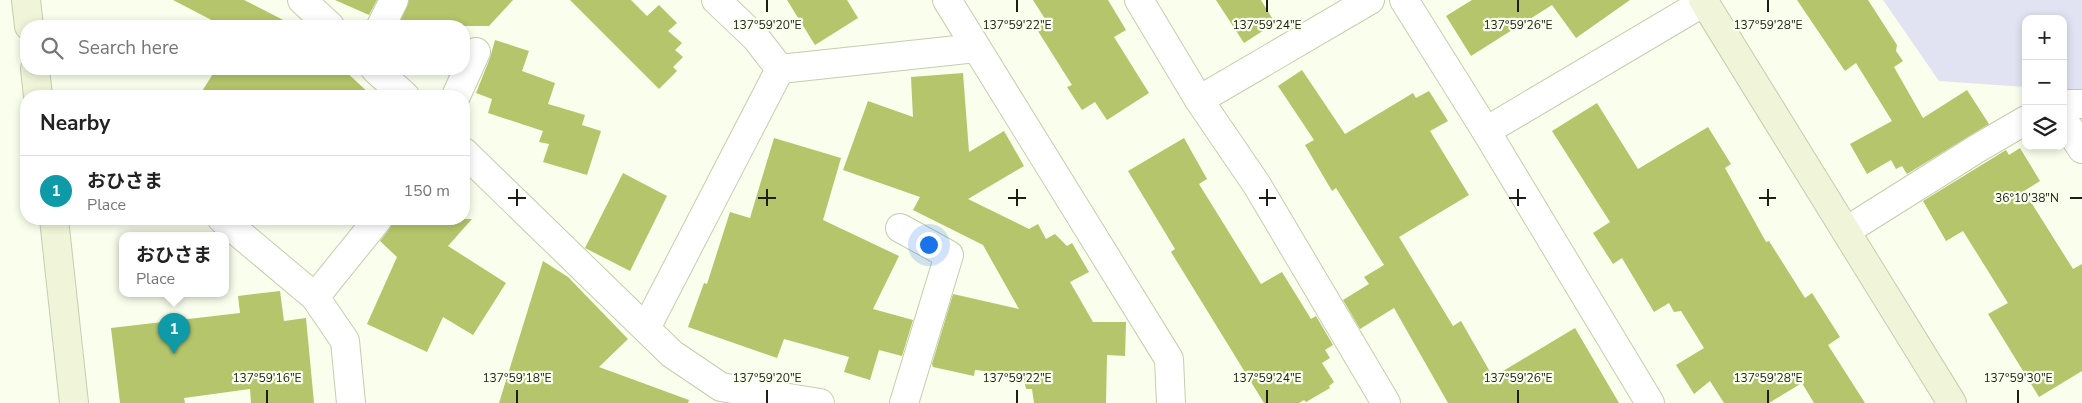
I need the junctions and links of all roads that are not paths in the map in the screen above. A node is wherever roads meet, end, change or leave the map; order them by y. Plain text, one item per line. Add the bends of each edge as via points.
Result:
1 (26, 0) edge
2 (302, 0) edge
3 (394, 0) edge
4 (716, 0) edge
5 (947, 0) edge
6 (1139, 0) edge
7 (1370, 0) edge
8 (1404, 0) edge
9 (1703, 1) edge
10 (28, 20) edge
11 (324, 20) edge
12 (384, 20) edge
13 (976, 48) junction
14 (476, 52) dead end
15 (470, 65) edge
16 (780, 69) junction
17 (36, 75) edge
18 (382, 75) edge
19 (466, 75) edge
20 (37, 90) edge
21 (398, 90) edge
22 (459, 90) edge
23 (1199, 100) junction
24 (2067, 104) edge
25 (2082, 104) edge
26 (2022, 122) edge
27 (2067, 125) edge
28 (1486, 131) junction
29 (2082, 149) edge
30 (470, 158) edge
31 (55, 225) edge
32 (229, 225) edge
33 (373, 225) edge
34 (900, 228) dead end
35 (1846, 231) junction
36 (316, 297) junction
37 (646, 328) junction
38 (717, 395) edge
39 (74, 403) edge
40 (351, 403) edge
41 (820, 403) edge
42 (904, 403) edge
43 (1171, 403) edge
44 (1386, 403) edge
45 (1650, 403) edge
46 (1952, 403) edge

1 - 10 street
2 - 11 street
3 - 12 street
4 - 16 street via 756,38
5 - 13 street
6 - 23 street
7 - 23 street
8 - 28 street
9 - 28 street
9 - 35 street
13 - 16 street
13 - 43 street via 1169,359
14 - 15 street
16 - 37 street
17 - 20 street
18 - 21 street
19 - 22 street
23 - 44 street via 1257,185
24 - 25 street
26 - 35 street
27 - 29 street
28 - 45 street
30 - 37 street
31 - 39 street
32 - 36 street
33 - 36 street
34 - 42 street via 949,255
35 - 46 street
36 - 40 street via 345,340
37 - 38 street
38 - 41 street

